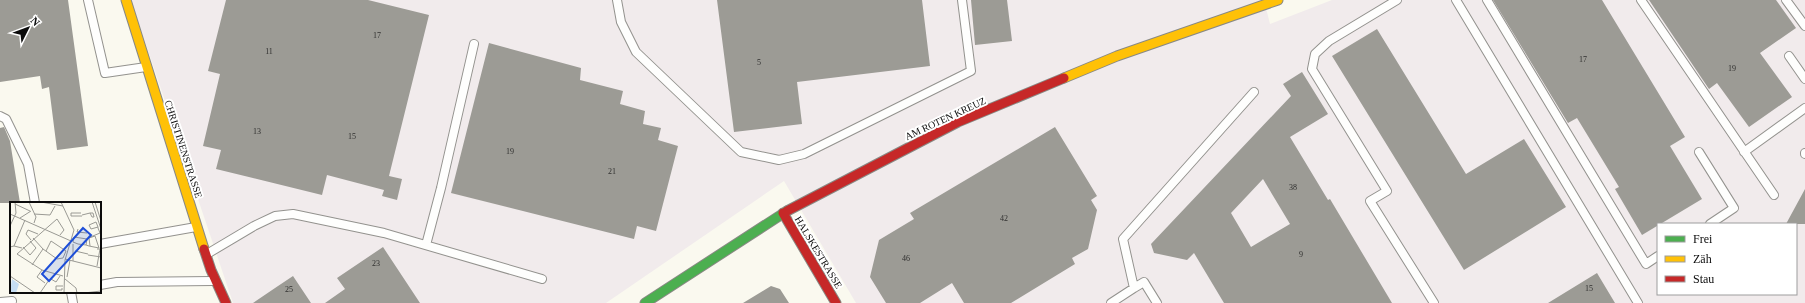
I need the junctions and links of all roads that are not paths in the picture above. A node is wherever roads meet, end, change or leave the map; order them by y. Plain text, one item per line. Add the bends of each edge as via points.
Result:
1 (88, 0) edge
2 (126, 0) edge
3 (617, 0) edge
4 (962, 0) edge
5 (1278, 0) edge
6 (1397, 0) edge
7 (1456, 0) edge
8 (1486, 0) edge
9 (1641, 0) edge
10 (1786, 0) edge
11 (1805, 26) edge
12 (474, 44) dead end
13 (1789, 56) dead end
14 (147, 67) junction
15 (1805, 79) edge
16 (1254, 92) dead end
17 (1805, 108) edge
18 (0, 116) edge
19 (1698, 152) dead end
20 (1744, 152) junction
21 (1774, 195) dead end
22 (35, 202) edge
23 (783, 213) junction
24 (1712, 223) edge
25 (198, 226) junction
26 (101, 244) edge
27 (426, 245) junction
28 (206, 254) junction
29 (1657, 257) edge
30 (542, 279) dead end
31 (216, 280) junction
32 (101, 285) edge
33 (1134, 288) junction
34 (71, 293) edge
35 (12, 301) dead end
36 (0, 302) edge
37 (73, 303) edge
38 (226, 303) edge
39 (645, 303) edge
40 (836, 303) edge
41 (1111, 303) edge
42 (1157, 303) edge
43 (1434, 303) edge
44 (1638, 303) edge

1 - 14 lane via 105,73
2 - 14 street, CHRISTINENSTRASSE
3 - 4 lane via 621,22 636,52 741,152 779,160 804,154 971,71
5 - 23 street, AM ROTEN KREUZ via 1117,56 958,122
6 - 43 lane via 1329,41 1315,54 1312,69 1387,191 1370,201
7 - 44 lane
8 - 29 lane via 1646,264
9 - 20 lane
10 - 11 lane
12 - 27 lane
13 - 15 lane
14 - 25 street, CHRISTINENSTRASSE
16 - 33 lane via 1123,239
17 - 20 lane
18 - 22 lane via 6,119 28,164
19 - 24 lane via 1734,208
20 - 21 lane
23 - 39 street, AM ROTEN KREUZ
23 - 40 street, HALSKESTRASSE
25 - 26 lane
25 - 28 street, CHRISTINENSTRASSE
27 - 28 lane via 355,226 284,214 254,226
27 - 30 lane
28 - 31 street, CHRISTINENSTRASSE
31 - 32 lane via 117,282
31 - 38 street, CHRISTINENSTRASSE
33 - 41 lane
33 - 42 lane via 1144,282
34 - 37 lane
35 - 36 lane

